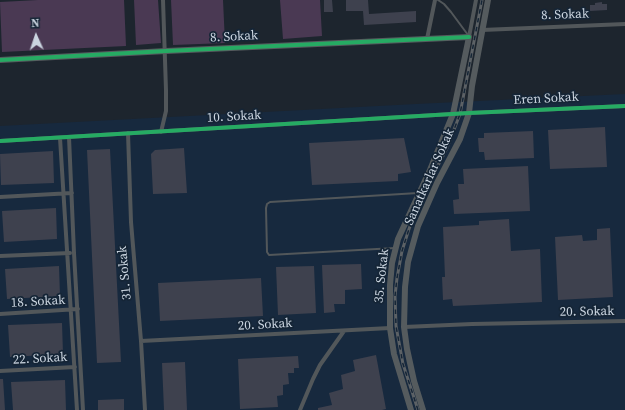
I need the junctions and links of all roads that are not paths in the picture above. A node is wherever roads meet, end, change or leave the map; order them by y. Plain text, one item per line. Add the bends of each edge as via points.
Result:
1 (163, 0) edge
2 (434, 0) edge
3 (438, 0) edge
4 (476, 0) edge
5 (488, 0) edge
6 (625, 24) edge
7 (482, 30) junction
8 (469, 37) junction
9 (426, 39) junction
10 (166, 51) junction
11 (0, 60) edge
12 (625, 106) edge
13 (469, 113) junction
14 (453, 114) junction
15 (161, 132) junction
16 (128, 134) junction
17 (69, 137) junction
18 (60, 138) junction
19 (0, 141) edge
20 (72, 192) junction
21 (64, 193) junction
22 (419, 193) junction
23 (0, 197) edge
24 (396, 248) junction
25 (67, 253) junction
26 (74, 253) junction
27 (0, 256) edge
28 (78, 309) junction
29 (70, 310) junction
30 (0, 314) edge
31 (625, 321) edge
32 (404, 327) junction
33 (390, 328) junction
34 (344, 331) junction
35 (141, 342) junction
36 (80, 367) junction
37 (74, 368) junction
38 (0, 372) edge
39 (76, 410) edge
40 (83, 410) edge
41 (145, 410) edge
42 (300, 410) edge
43 (411, 410) edge
44 (423, 410) edge

1 - 10 street
2 - 9 street
3 - 8 lane via 452,12
4 - 8 street, 35. Sokak
5 - 7 street, Sanatkarlar Sokak
6 - 7 street, 8. Sokak
7 - 13 street, Sanatkarlar Sokak
8 - 9 street, 8. Sokak
8 - 14 street, 35. Sokak
9 - 10 street, 8. Sokak
10 - 11 street, 8. Sokak
10 - 15 street via 166,111
12 - 13 street, Eren Sokak
13 - 14 street, 10. Sokak
13 - 32 street, Sanatkarlar Sokak via 460,139 418,226 408,262
14 - 15 street, 10. Sokak
14 - 22 street, 35. Sokak
15 - 16 street, 10. Sokak
16 - 17 street, 10. Sokak
16 - 35 street, 31. Sokak via 131,222
17 - 18 street, 10. Sokak
17 - 20 street
18 - 19 street, 10. Sokak
18 - 21 street
20 - 21 street
20 - 26 street
21 - 23 street
21 - 25 street
22 - 24 street, 35. Sokak
22 - 24 lane via 267,204 269,254
24 - 33 street, 35. Sokak via 390,285
25 - 26 street
25 - 27 street
25 - 29 street
26 - 28 street
28 - 29 street, 18. Sokak
28 - 36 street
29 - 30 street, 18. Sokak
29 - 37 street
31 - 32 street, 20. Sokak
32 - 44 street, Sanatkarlar Sokak via 414,381
33 - 34 street, 20. Sokak
33 - 43 street, 35. Sokak via 394,354
34 - 35 street, 20. Sokak
34 - 42 street via 320,365
35 - 41 street, 31. Sokak
36 - 37 street, 22. Sokak
36 - 40 street
37 - 38 street, 22. Sokak
37 - 39 street

